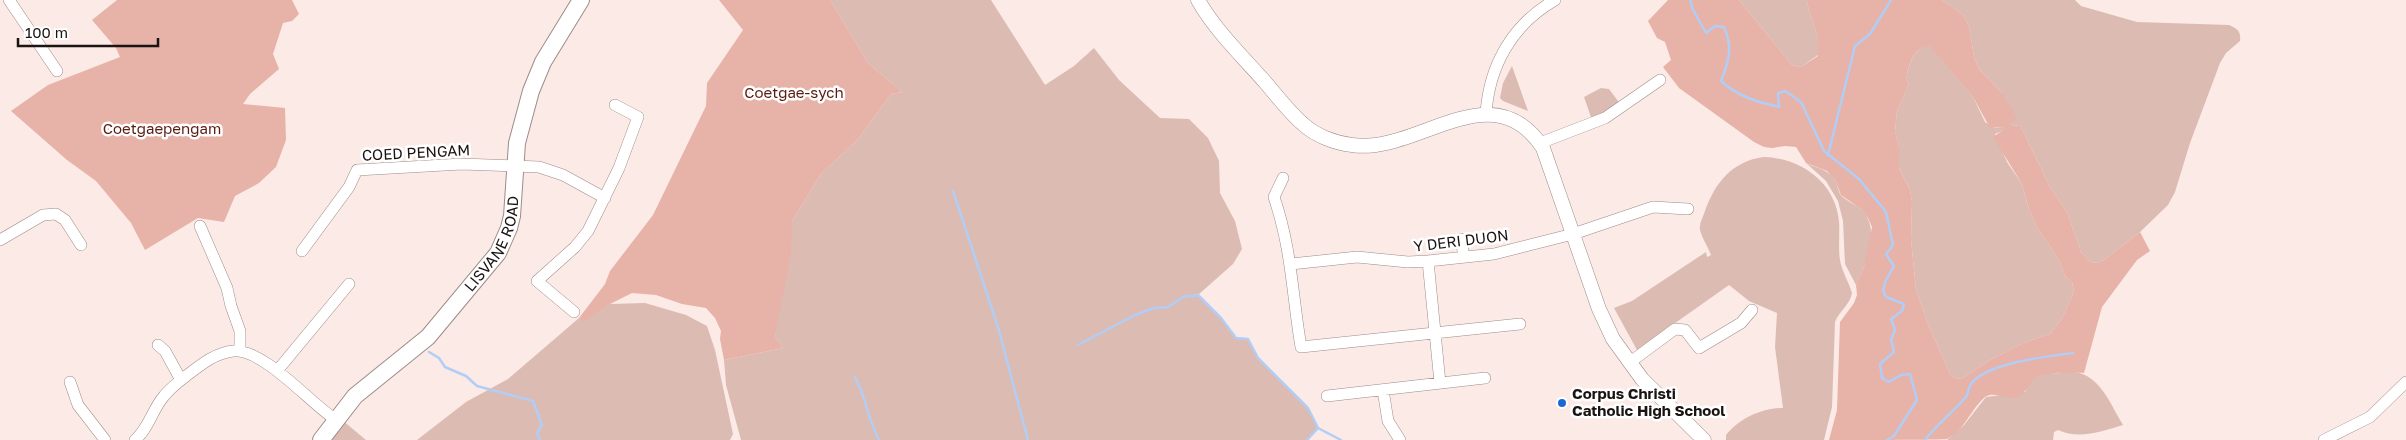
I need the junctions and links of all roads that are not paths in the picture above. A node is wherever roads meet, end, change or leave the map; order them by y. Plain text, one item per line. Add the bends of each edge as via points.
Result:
1 (9, 0) edge
2 (581, 0) edge
3 (1198, 0) edge
4 (1555, 0) edge
5 (57, 71) dead end
6 (1660, 80) dead end
7 (615, 105) dead end
8 (1486, 114) junction
9 (1540, 143) junction
10 (515, 166) junction
11 (1284, 178) dead end
12 (605, 198) junction
13 (1688, 209) dead end
14 (200, 226) dead end
15 (1574, 234) junction
16 (1461, 239) dead end
17 (0, 240) edge
18 (81, 245) dead end
19 (302, 251) dead end
20 (1464, 257) junction
21 (1428, 261) junction
22 (1291, 264) junction
23 (349, 284) dead end
24 (1752, 310) dead end
25 (574, 312) dead end
26 (1520, 324) dead end
27 (1435, 335) junction
28 (158, 345) dead end
29 (240, 351) junction
30 (1629, 363) junction
31 (277, 372) junction
32 (1486, 378) dead end
33 (181, 380) junction
34 (70, 382) dead end
35 (2406, 382) edge
36 (1440, 383) junction
37 (1383, 390) junction
38 (1327, 396) dead end
39 (336, 420) junction
40 (105, 440) edge
41 (135, 440) edge
42 (322, 440) edge
43 (1400, 440) edge
44 (1704, 440) edge
45 (2324, 440) edge

1 - 5 street
2 - 10 main road, LISVANE ROAD via 543,62 533,85 516,143
3 - 8 street via 1234,47 1303,124 1334,141 1384,145 1466,116
4 - 8 street via 1528,20 1502,52 1489,88
6 - 9 street via 1605,118
7 - 12 street via 638,116
8 - 9 street via 1517,124
9 - 15 street
10 - 12 street via 539,167 563,175
10 - 19 street, COED PENGAM via 462,164 357,170 349,187
10 - 39 main road, LISVANE ROAD via 512,216 498,253 428,337 361,390
11 - 22 street via 1274,197 1284,224
12 - 25 street via 588,231 575,247 537,281
13 - 15 street, Y DERI DUON via 1653,207
14 - 29 street via 227,288 240,331
15 - 20 street, Y DERI DUON via 1507,252
15 - 30 street via 1599,309
16 - 20 street
17 - 18 street via 43,215 56,214 66,220
20 - 21 street, Y DERI DUON
21 - 22 street, Y DERI DUON via 1357,257
21 - 27 street
22 - 27 street via 1301,347
23 - 31 street
24 - 30 street via 1741,323 1699,348 1685,330 1675,329
26 - 27 street
27 - 36 street
28 - 33 street via 165,351
29 - 31 street via 263,360
29 - 33 street via 226,352 209,359
30 - 44 street
31 - 39 street
32 - 36 street
33 - 41 street via 163,397
34 - 40 street via 78,405
35 - 45 street via 2370,417
36 - 37 street
37 - 38 street
37 - 43 street via 1388,421
39 - 42 main road, LISVANE ROAD

